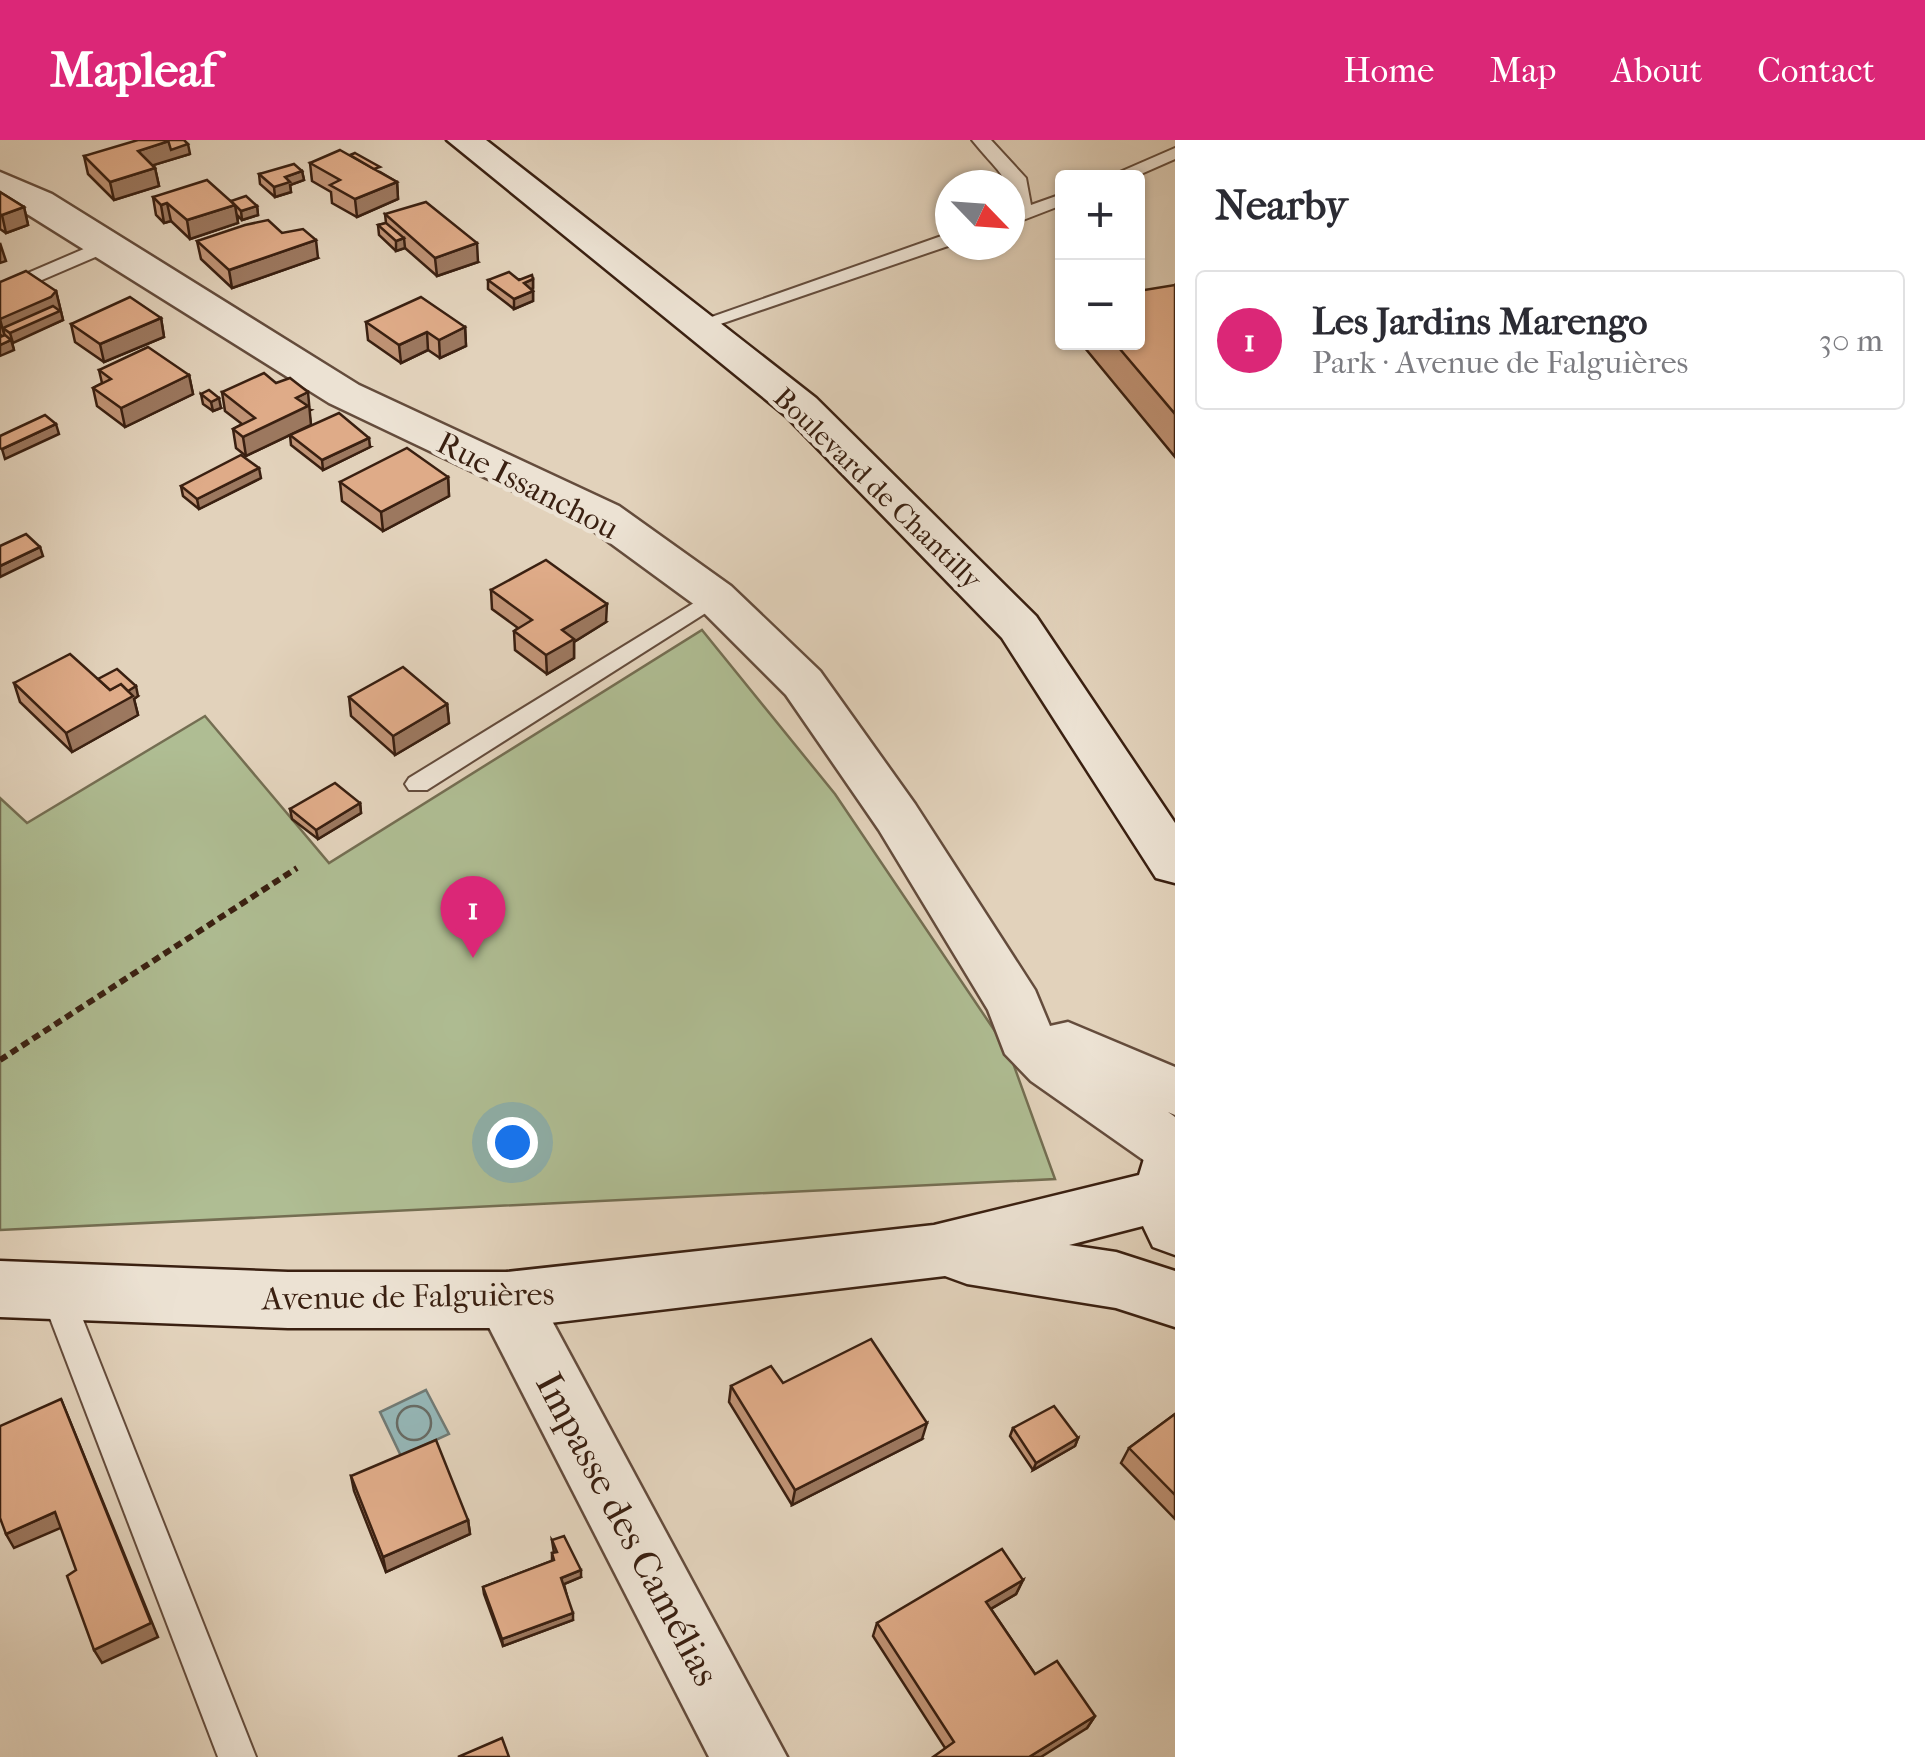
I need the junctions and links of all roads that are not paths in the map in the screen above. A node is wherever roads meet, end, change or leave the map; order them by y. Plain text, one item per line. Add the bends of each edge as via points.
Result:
1 (464, 140) edge
2 (981, 140) edge
3 (1175, 153) edge
4 (1009, 170) edge
5 (1134, 170) edge
6 (0, 183) edge
7 (1055, 202) edge
8 (1025, 213) edge
9 (935, 244) edge
10 (106, 245) junction
11 (0, 292) edge
12 (696, 326) junction
13 (715, 597) junction
14 (418, 784) dead end
15 (1175, 864) edge
16 (1173, 1161) edge
17 (934, 1252) junction
18 (28, 1290) edge
19 (1175, 1299) edge
20 (507, 1300) junction
21 (238, 1757) edge
22 (749, 1757) edge

1 - 12 street, Boulevard de Chantilly
2 - 4 lane
3 - 5 lane
6 - 10 street, Rue Issanchou
7 - 8 lane
9 - 12 lane
10 - 11 lane
10 - 13 street, Rue Issanchou via 344,394 603,516
12 - 15 street, Boulevard de Chantilly via 801,408 1019,627
13 - 14 lane
13 - 16 street, Rue Issanchou via 803,683 897,817 1015,1006 1025,1038
16 - 17 street, Avenue de Falguières
17 - 19 street, Avenue de Falguières via 1066,1270
17 - 20 street, Avenue de Falguières
18 - 20 street, Avenue de Falguières
18 - 21 lane
20 - 22 street, Impasse des Camélias

